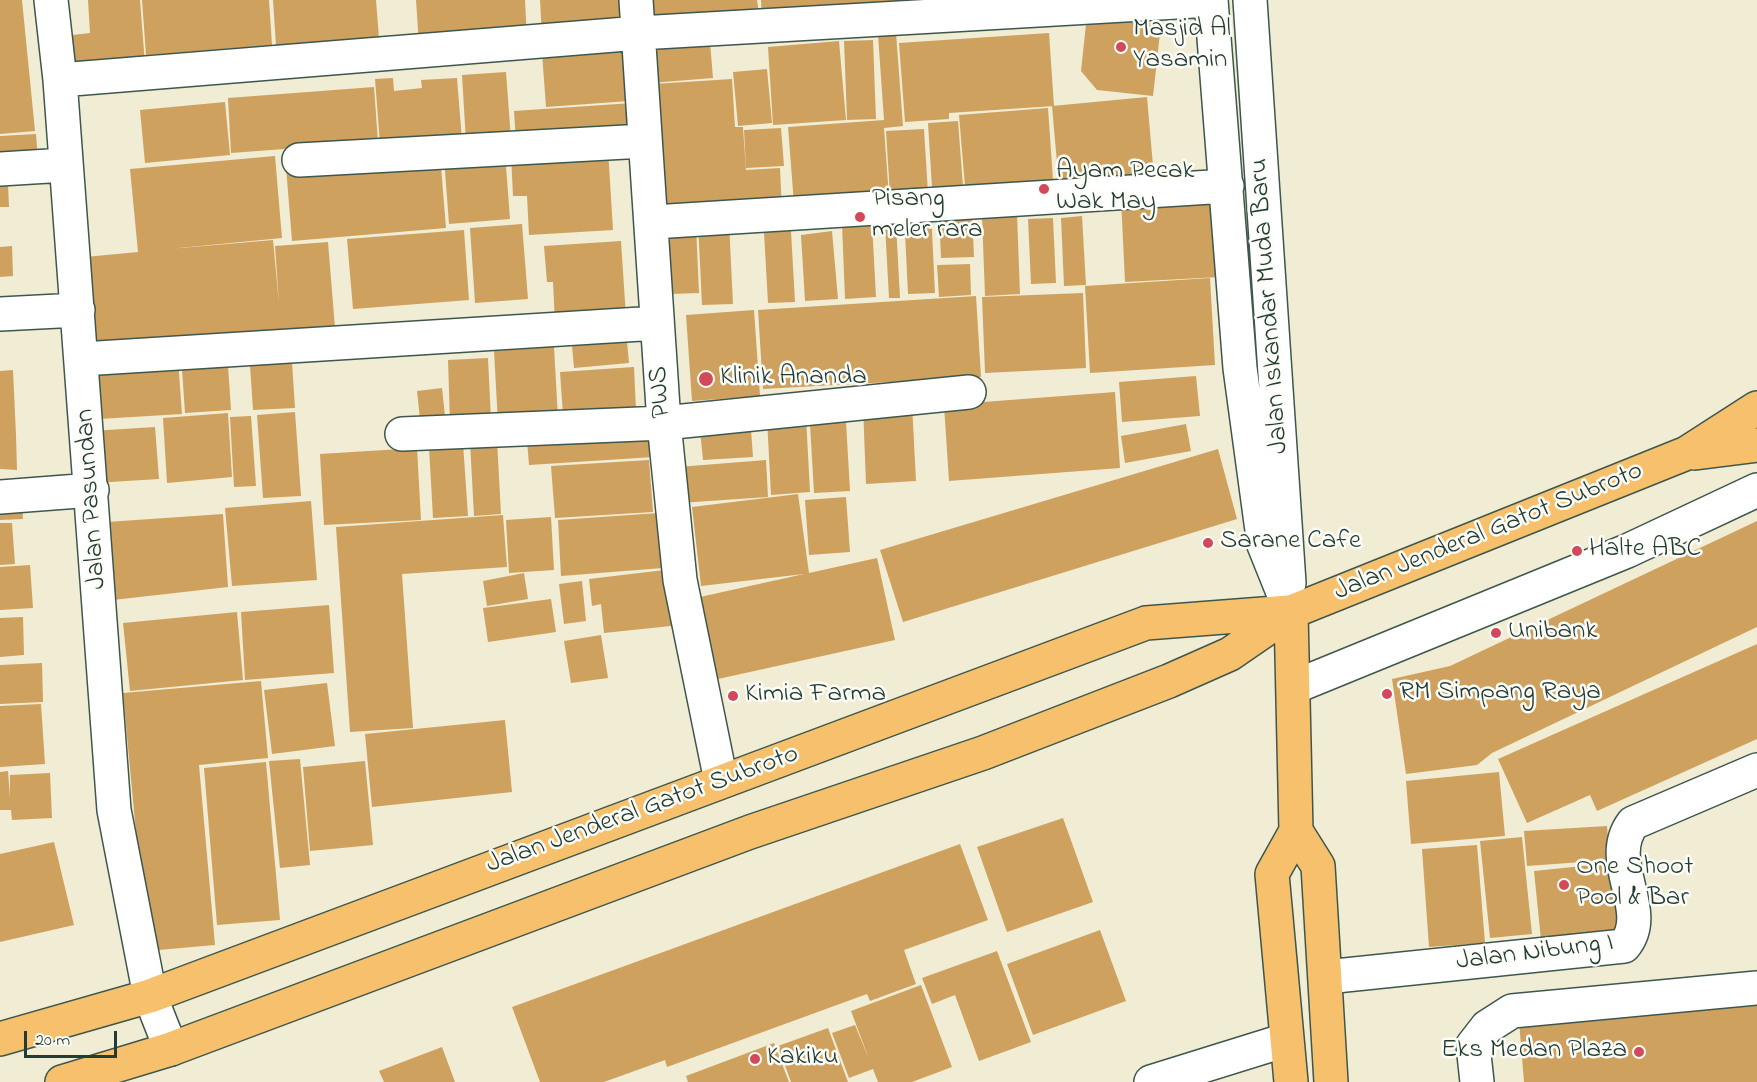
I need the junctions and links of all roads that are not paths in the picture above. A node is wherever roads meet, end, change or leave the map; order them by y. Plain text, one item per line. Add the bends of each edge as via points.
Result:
1 (51, 0) edge
2 (636, 0) edge
3 (1211, 0) edge
4 (1250, 0) edge
5 (639, 33) junction
6 (1253, 53) junction
7 (1215, 56) junction
8 (60, 80) junction
9 (644, 141) junction
10 (299, 160) dead end
11 (65, 165) junction
12 (0, 169) edge
13 (1227, 186) junction
14 (653, 222) junction
15 (78, 310) junction
16 (0, 314) edge
17 (657, 323) junction
18 (82, 360) junction
19 (969, 392) dead end
20 (1757, 408) edge
21 (664, 423) junction
22 (402, 434) dead end
23 (1757, 445) edge
24 (1688, 453) junction
25 (92, 490) junction
26 (1757, 490) edge
27 (0, 497) edge
28 (1291, 612) junction
29 (1294, 687) junction
30 (1757, 770) edge
31 (721, 781) junction
32 (1296, 831) junction
33 (1326, 977) junction
34 (1757, 988) edge
35 (150, 996) junction
36 (0, 1039) edge
37 (1286, 1040) junction
38 (171, 1049) junction
39 (62, 1082) edge
40 (1151, 1082) edge
41 (1291, 1082) edge
42 (1331, 1082) edge
43 (1477, 1082) edge

1 - 8 street, Jalan Pasundan
2 - 5 street, PWS
3 - 5 street
3 - 7 street
4 - 6 street, Jalan Iskandar Muda Baru
5 - 8 street
5 - 9 street, PWS
6 - 7 street
6 - 28 street, Jalan Iskandar Muda Baru
7 - 13 street
8 - 11 street, Jalan Pasundan
9 - 10 street
9 - 14 street, PWS
11 - 12 street
11 - 15 street, Jalan Pasundan
13 - 14 street
13 - 28 street via 1240,368 1264,545
14 - 17 street, PWS
15 - 16 street
15 - 18 street, Jalan Pasundan
17 - 18 street
17 - 21 street, PWS
18 - 25 street, Jalan Pasundan
19 - 21 street
20 - 24 main road, Jalan Jenderal Gatot Subroto
21 - 22 street
21 - 31 street, PWS via 680,580
23 - 24 main road, Jalan Jenderal Gatot Subroto
24 - 28 main road, Jalan Jenderal Gatot Subroto
25 - 27 street
25 - 35 street, Jalan Pasundan via 114,810
26 - 29 street via 1627,551
28 - 29 main road
28 - 31 main road, Jalan Jenderal Gatot Subroto via 1146,623
28 - 38 main road, Jalan Jenderal Gatot Subroto via 1230,654 1158,686 983,753 750,832
29 - 32 main road
30 - 33 street, Jalan Nibung I via 1633,823 1624,835 1622,856 1634,921 1632,936 1623,946
31 - 35 main road, Jalan Jenderal Gatot Subroto
32 - 33 main road via 1318,866
32 - 37 main road via 1272,874
33 - 42 main road
34 - 43 street via 1512,1011 1487,1027 1473,1045
35 - 36 main road, Jalan Jenderal Gatot Subroto
35 - 38 street, Jalan Pasundan
37 - 40 street
37 - 41 main road
38 - 39 main road, Jalan Jenderal Gatot Subroto

